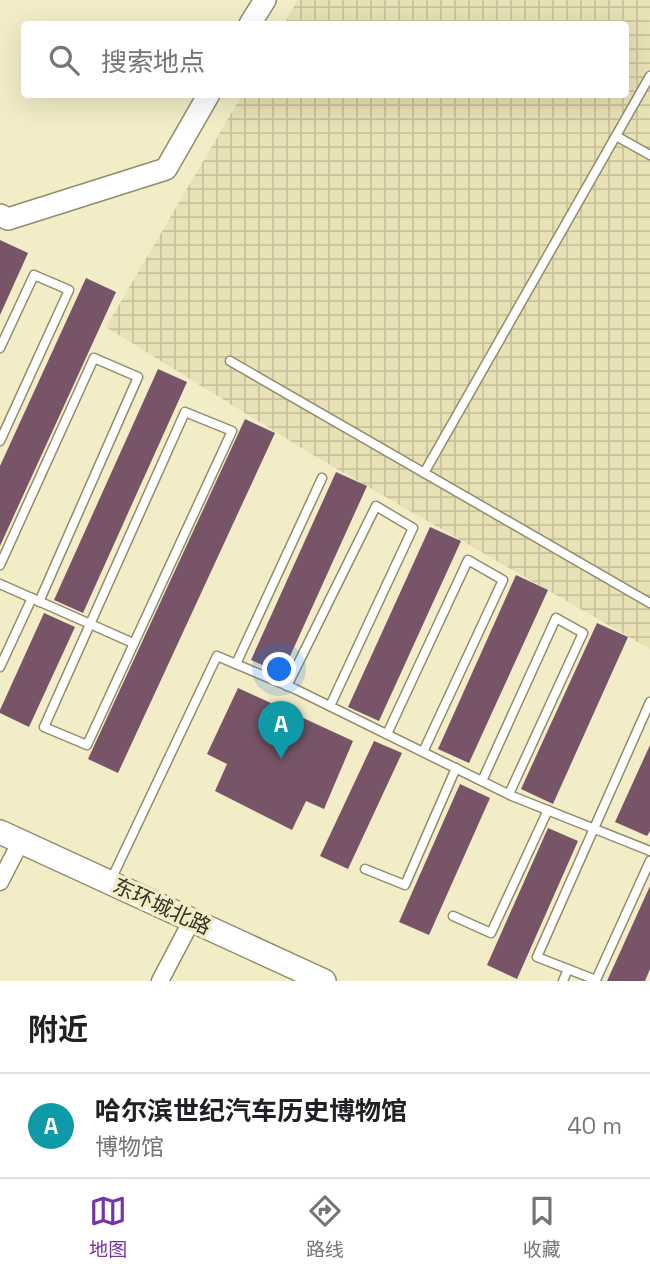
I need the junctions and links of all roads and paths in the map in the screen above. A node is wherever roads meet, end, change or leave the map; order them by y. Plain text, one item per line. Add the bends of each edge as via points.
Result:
1 (265, 0) edge
2 (252, 21) edge
3 (650, 76) edge
4 (207, 98) edge
5 (616, 136) junction
6 (650, 155) edge
7 (0, 215) edge
8 (0, 348) edge
9 (229, 361) dead end
10 (0, 441) edge
11 (424, 472) junction
12 (322, 478) dead end
13 (0, 565) edge
14 (0, 584) edge
15 (35, 600) junction
16 (650, 603) edge
17 (90, 624) junction
18 (133, 643) junction
19 (236, 664) junction
20 (0, 667) edge
21 (287, 686) junction
22 (650, 702) edge
23 (330, 706) junction
24 (387, 734) junction
25 (423, 752) junction
26 (456, 768) junction
27 (482, 781) junction
28 (509, 794) junction
29 (548, 810) junction
30 (594, 828) junction
31 (10, 837) edge
32 (650, 851) edge
33 (650, 861) edge
34 (365, 869) dead end
35 (0, 882) edge
36 (110, 882) junction
37 (453, 916) dead end
38 (192, 920) junction
39 (568, 969) junction
40 (159, 981) edge
41 (324, 981) edge
42 (563, 981) edge

1 - 2 street
3 - 5 lane
4 - 7 street via 166,169 8,219
5 - 6 lane
5 - 11 lane
8 - 10 lane via 34,275 69,290
9 - 11 lane
11 - 16 lane
12 - 19 lane
13 - 15 lane via 94,358 138,377
14 - 15 lane
15 - 17 lane
15 - 20 lane
17 - 18 lane
17 - 18 lane via 44,727 87,745
17 - 18 lane via 185,412 232,431
19 - 21 lane
19 - 36 lane via 217,656
21 - 23 lane
21 - 23 lane via 376,506 413,528
22 - 30 lane
23 - 24 lane
24 - 25 lane
24 - 25 lane via 468,560 503,580
25 - 26 lane
26 - 27 lane
26 - 34 lane via 405,885
27 - 28 lane
27 - 28 lane via 556,618 583,634
28 - 29 lane
29 - 30 lane
29 - 37 lane via 491,933
30 - 32 lane
30 - 39 lane via 537,957
31 - 35 street
31 - 36 main road, 东环城北路
33 - 39 lane via 596,980
36 - 38 main road, 东环城北路
38 - 40 street
38 - 41 main road, 东环城北路
39 - 42 lane

